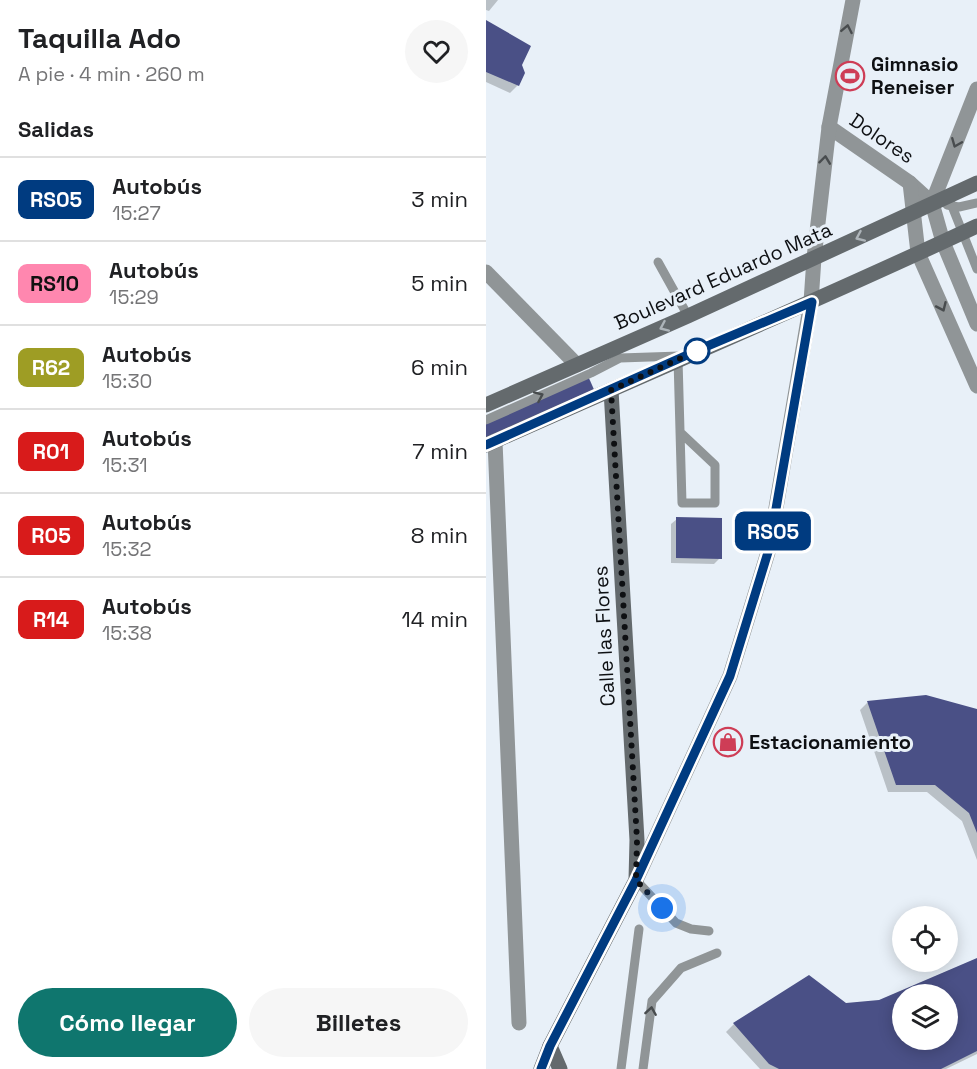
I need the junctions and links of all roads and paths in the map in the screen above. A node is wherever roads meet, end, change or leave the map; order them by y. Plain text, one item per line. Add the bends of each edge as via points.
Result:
1 (853, 0) edge
2 (977, 89) edge
3 (829, 127) junction
4 (910, 183) junction
5 (977, 183) edge
6 (950, 201) junction
7 (932, 203) junction
8 (977, 203) edge
9 (913, 212) junction
10 (977, 226) edge
11 (961, 233) junction
12 (944, 242) junction
13 (918, 253) junction
14 (814, 258) junction
15 (658, 262) dead end
16 (977, 269) edge
17 (486, 272) edge
18 (812, 302) junction
19 (688, 316) junction
20 (977, 324) edge
21 (681, 358) junction
22 (576, 365) junction
23 (977, 386) edge
24 (611, 390) junction
25 (486, 405) edge
26 (486, 420) edge
27 (681, 433) junction
28 (491, 443) edge
29 (636, 880) junction
30 (639, 929) dead end
31 (709, 931) dead end
32 (717, 953) dead end
33 (519, 1023) dead end
34 (550, 1046) junction
35 (541, 1069) edge
36 (560, 1069) edge
37 (621, 1069) edge
38 (642, 1069) edge

3 -> 1 street
2 -> 7 street
3 - 4 street, Dolores
14 -> 3 street
4 - 7 street, Dolores
4 - 9 street, Dolores
5 - 6 main road, Boulevard Eduardo Mata
6 - 7 main road, Boulevard Eduardo Mata
6 - 8 lane via 959,207
6 - 11 lane
7 - 9 main road, Boulevard Eduardo Mata
7 - 12 street
9 - 13 street, Dolores
9 -> 14 main road, Boulevard Eduardo Mata
10 - 11 main road
11 - 12 main road
11 - 16 lane
12 - 13 main road
12 - 20 street
13 - 18 main road
13 -> 23 street, Dolores
14 - 18 street
14 - 19 main road, Boulevard Eduardo Mata
15 - 19 lane
17 - 22 street
18 - 21 main road
18 - 29 street via 769,549 730,676
19 -> 22 main road, Boulevard Eduardo Mata
21 - 24 main road
26 -> 21 lane via 620,358
21 - 27 lane
22 - 25 main road, Boulevard Eduardo Mata
24 - 28 main road
24 - 29 main road, Calle las Flores via 637,840
27 - 27 lane via 682,503 716,503 715,465
28 - 33 street
29 - 31 lane via 676,923
29 - 34 main road
30 - 37 lane
38 -> 32 lane via 652,1001 681,968
34 - 35 main road
34 - 36 main road

